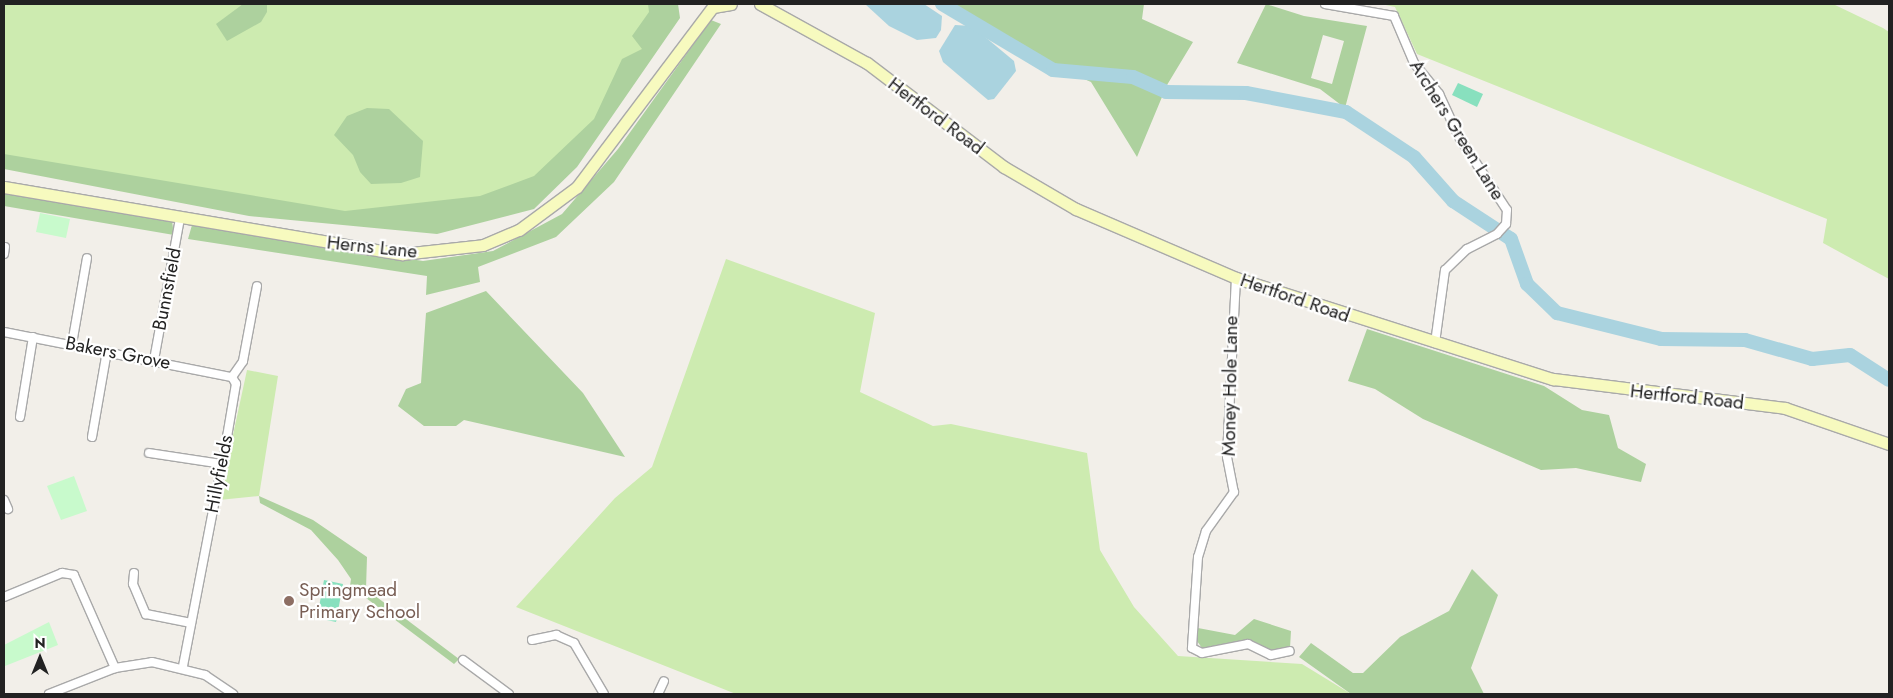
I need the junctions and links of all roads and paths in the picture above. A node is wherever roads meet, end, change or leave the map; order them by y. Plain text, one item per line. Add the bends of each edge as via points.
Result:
1 (731, 4) edge
2 (760, 4) edge
3 (1325, 4) edge
4 (711, 5) edge
5 (4, 187) edge
6 (180, 218) junction
7 (87, 258) dead end
8 (1236, 278) junction
9 (257, 286) dead end
10 (4, 332) edge
11 (33, 337) junction
12 (1435, 343) junction
13 (72, 344) junction
14 (107, 351) junction
15 (154, 360) junction
16 (232, 377) junction
17 (20, 417) dead end
18 (92, 437) dead end
19 (1889, 444) edge
20 (149, 453) dead end
21 (222, 464) junction
22 (4, 500) edge
23 (8, 509) dead end
24 (134, 573) dead end
25 (4, 597) edge
26 (191, 623) junction
27 (532, 640) dead end
28 (1290, 651) dead end
29 (463, 660) dead end
30 (182, 666) junction
31 (114, 668) junction
32 (664, 682) dead end
33 (222, 686) junction
34 (55, 693) edge
35 (217, 694) edge
36 (233, 694) edge
37 (508, 694) edge
38 (604, 694) edge
39 (658, 694) edge

1 - 4 main road
2 - 8 main road, Hertford Road via 867,62 1004,167 1060,200 1146,242
3 - 12 street, Archers Green Lane via 1394,16 1414,63 1439,94 1459,137 1507,210 1506,224 1497,234 1466,249 1446,270
4 - 6 main road, Herns Lane via 577,187 519,230 483,245 402,254
5 - 6 main road, Herns Lane
6 - 15 street, Bunnsfield
7 - 13 street
8 - 12 main road, Hertford Road
8 - 28 street, Money Hole Lane via 1227,457 1234,492 1206,530 1198,557 1192,648 1202,653 1248,644 1271,655
9 - 16 street via 243,361
10 - 11 street, Bakers Grove
11 - 13 street, Bakers Grove
11 - 17 street
12 - 19 main road, Hertford Road via 1582,385 1785,408
13 - 14 street, Bakers Grove
14 - 15 street, Bakers Grove
14 - 18 street
15 - 16 street, Bakers Grove
16 - 21 street, Hillyfields via 236,384
20 - 21 street
21 - 26 street, Hillyfields
22 - 23 street
24 - 26 street via 133,584 146,614
25 - 31 street via 62,573 74,575
26 - 30 street, Hillyfields
27 - 38 street via 556,635 574,642
29 - 37 street
30 - 31 street via 146,662
30 - 33 street
31 - 34 street
32 - 39 street
33 - 35 street
33 - 36 street

